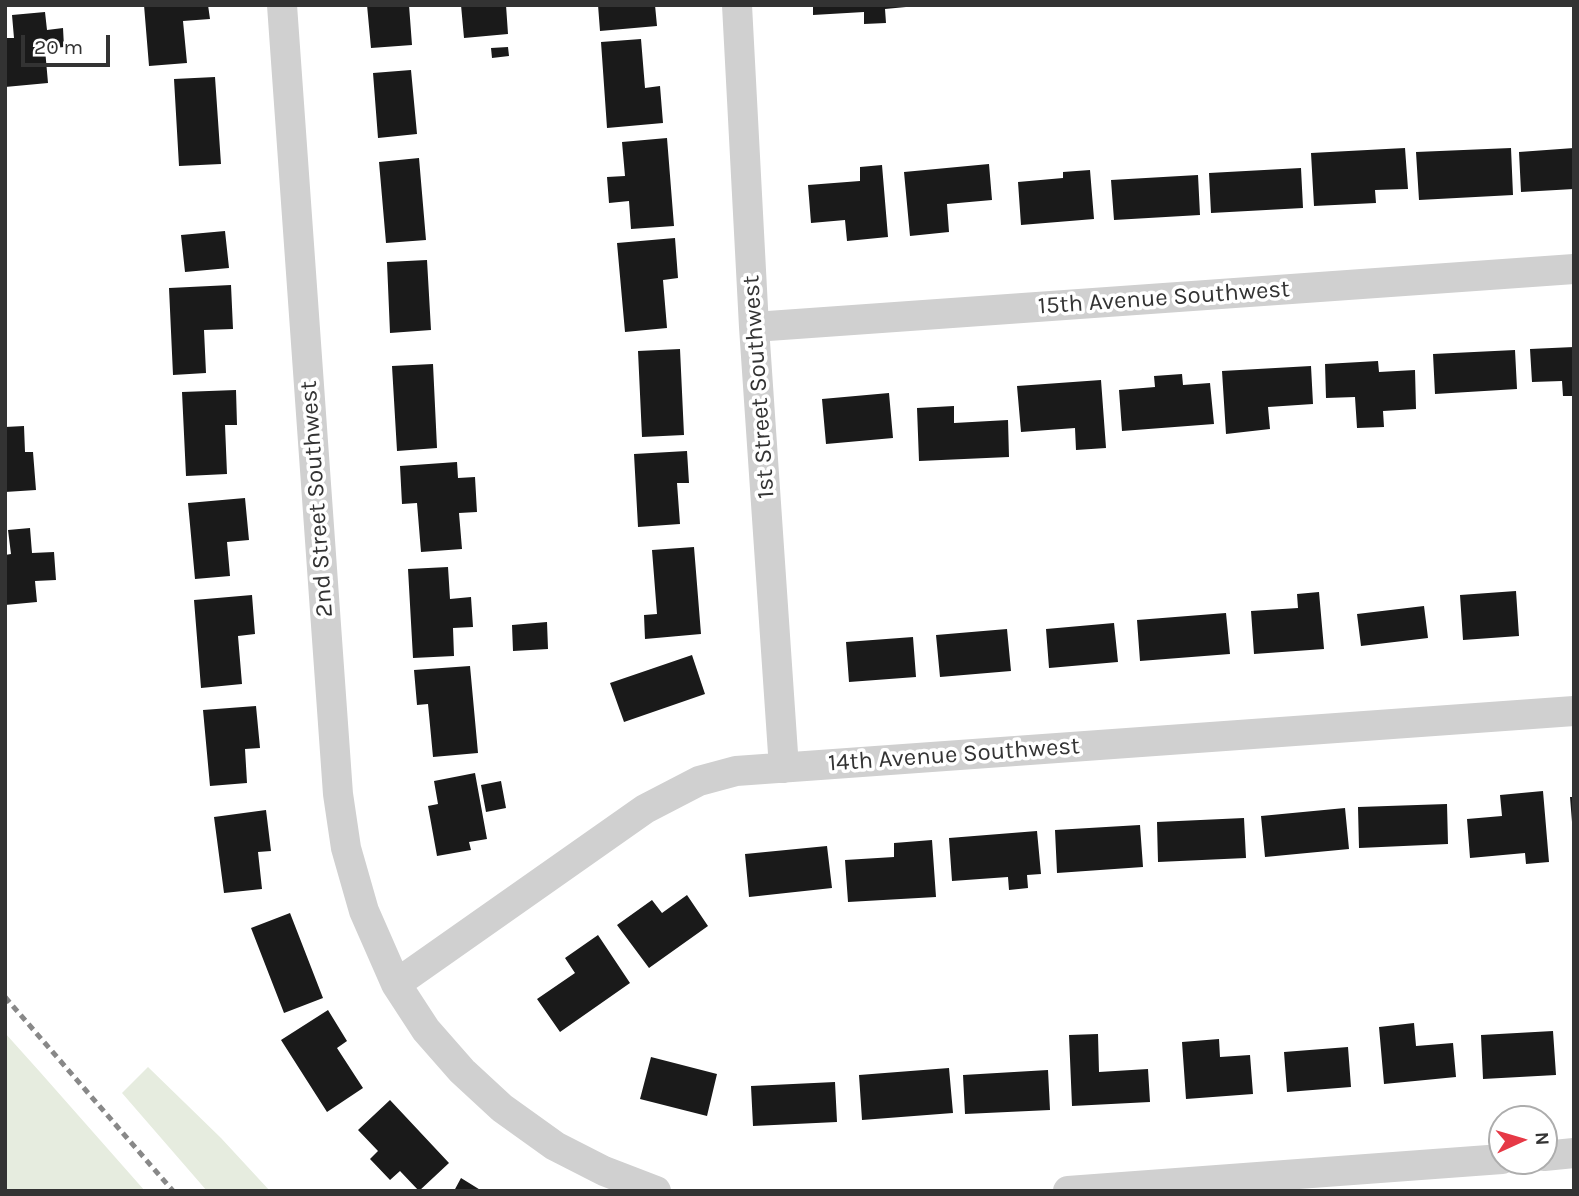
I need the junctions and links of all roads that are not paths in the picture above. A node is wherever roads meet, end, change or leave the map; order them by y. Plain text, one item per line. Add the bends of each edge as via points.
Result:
1 (282, 5) edge
2 (737, 5) edge
3 (1574, 269) edge
4 (754, 327) junction
5 (1574, 711) edge
6 (784, 768) junction
7 (396, 984) junction
8 (1488, 1160) edge
9 (656, 1191) edge
10 (1068, 1191) edge

1 - 7 street, 2nd Street Southwest via 338,794 346,848 364,911
2 - 4 street, 1st Street Southwest
3 - 4 street, 15th Avenue Southwest
4 - 6 street, 1st Street Southwest
5 - 6 street, 14th Avenue Southwest
6 - 7 street, 14th Avenue Southwest via 736,771 699,782 645,809
7 - 9 street, 2nd Street Southwest via 426,1030 502,1108 555,1146
8 - 10 street

